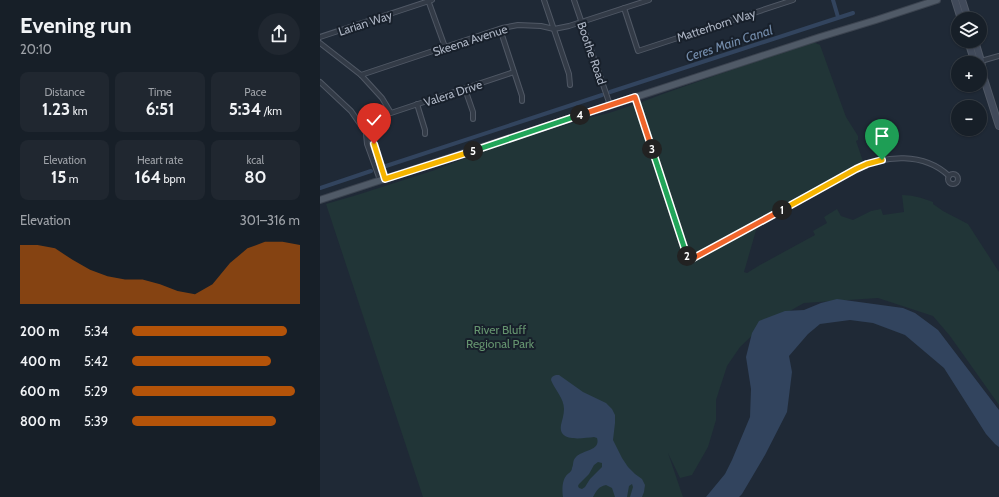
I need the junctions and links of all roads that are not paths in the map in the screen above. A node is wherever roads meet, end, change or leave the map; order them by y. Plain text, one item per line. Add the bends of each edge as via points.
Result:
1 (430, 0) edge
2 (544, 0) edge
3 (574, 0) edge
4 (649, 0) edge
5 (793, 0) edge
6 (938, 0) edge
7 (955, 0) edge
8 (962, 0) edge
9 (624, 8) junction
10 (959, 12) edge
11 (966, 12) edge
12 (582, 22) junction
13 (500, 29) junction
14 (554, 29) junction
15 (320, 38) edge
16 (320, 43) edge
17 (445, 47) junction
18 (999, 56) edge
19 (987, 59) edge
20 (514, 72) junction
21 (360, 75) junction
22 (320, 82) edge
23 (570, 85) dead end
24 (987, 88) edge
25 (465, 89) junction
26 (635, 97) junction
27 (522, 102) dead end
28 (417, 104) junction
29 (610, 106) junction
30 (473, 119) dead end
31 (999, 126) edge
32 (425, 134) dead end
33 (949, 176) dead end
34 (382, 180) junction
35 (320, 200) edge

1 - 15 street, Larian Way
1 - 17 street
2 - 14 street
3 - 12 street, Boothe Road
4 - 9 street, Skeena Avenue
5 - 9 street, Matterhorn Way via 638,50
6 - 26 main road
7 - 10 main road
8 - 11 main road
9 - 12 street, Skeena Avenue
12 - 14 street, Skeena Avenue
12 - 29 street, Boothe Road
13 - 14 street, Skeena Avenue via 518,25
13 - 17 street, Skeena Avenue
13 - 20 street
14 - 23 street via 569,74
16 - 21 street
17 - 21 street, Skeena Avenue
18 - 19 street
20 - 25 street, Valera Drive
20 - 27 street
21 - 28 street, Valera Drive via 382,98 391,113
22 - 34 street via 351,111 374,144
24 - 31 main road
25 - 28 street, Valera Drive
25 - 30 street
26 - 29 main road
26 - 33 street via 688,261 870,163 888,159 910,159 934,165
28 - 32 street
29 - 34 main road
34 - 35 main road

